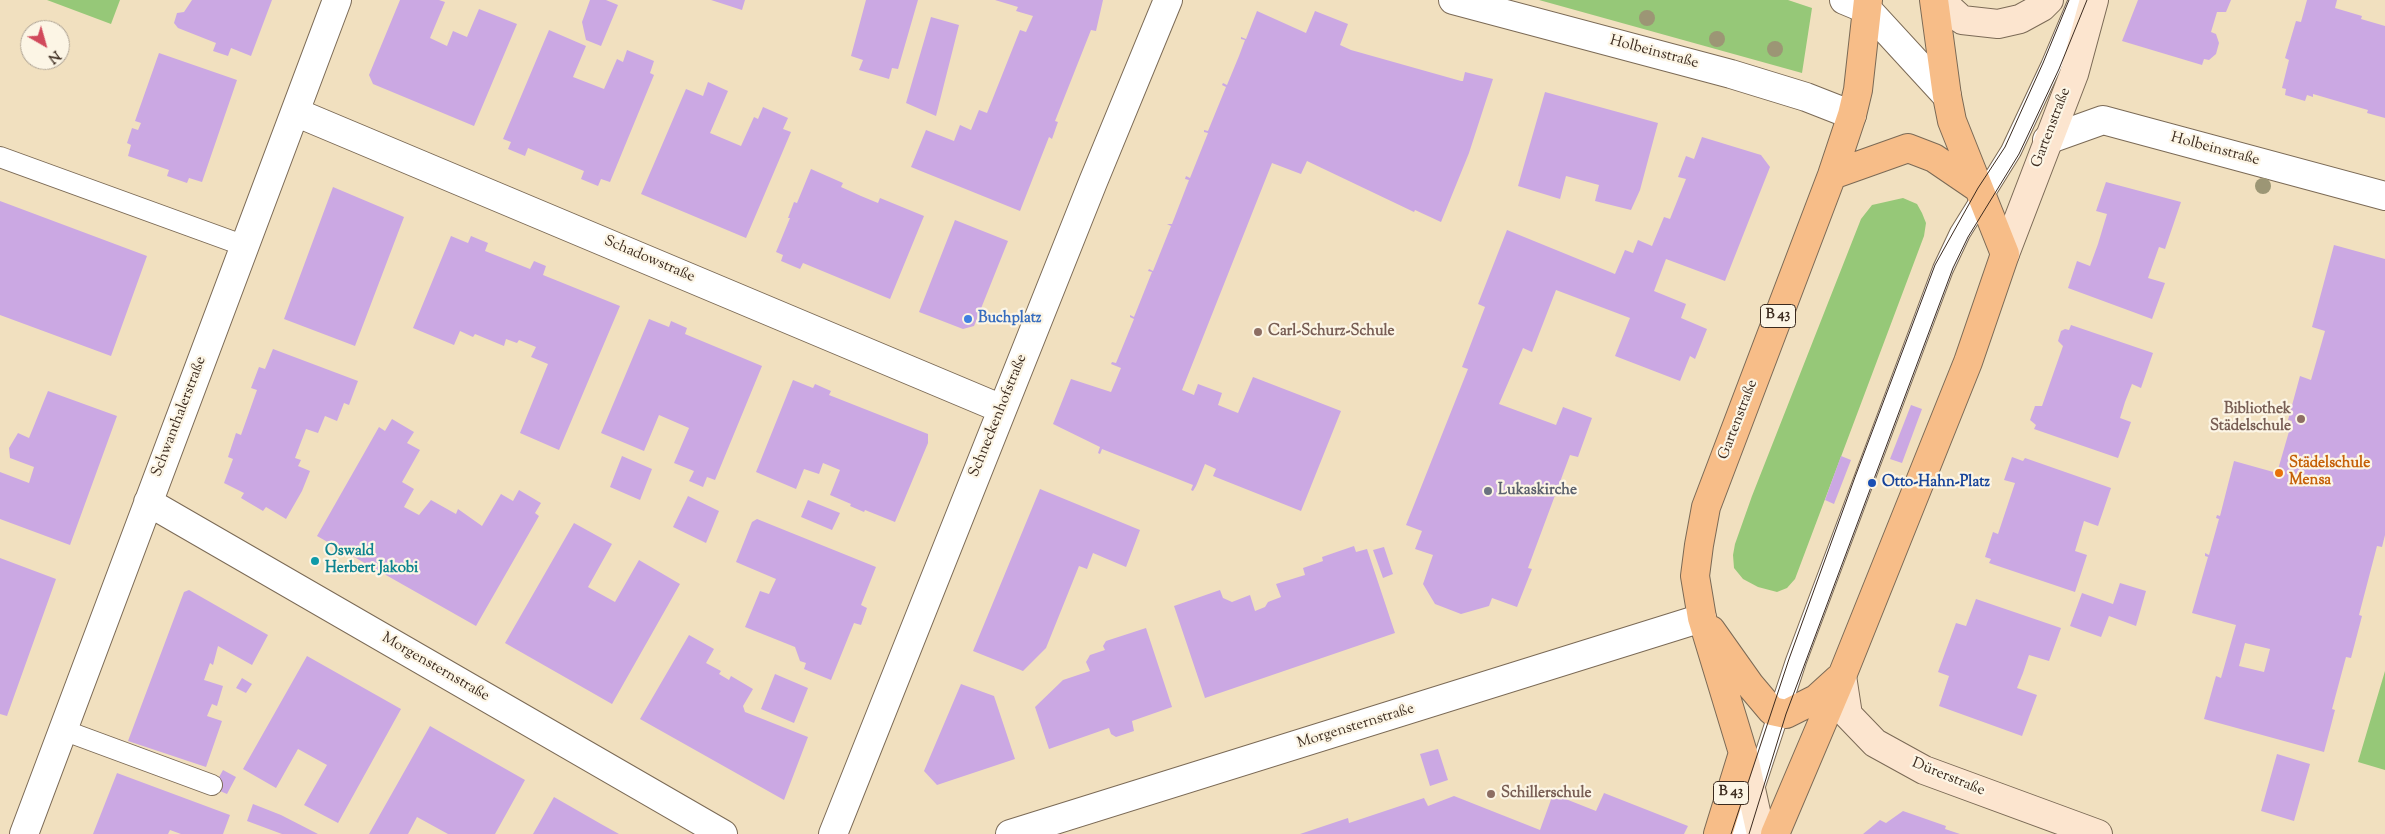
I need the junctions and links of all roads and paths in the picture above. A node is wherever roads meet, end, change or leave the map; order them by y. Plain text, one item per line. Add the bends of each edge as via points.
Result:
1 (337, 0) edge
2 (1168, 0) edge
3 (1453, 0) edge
4 (1934, 0) edge
5 (1940, 0) edge
6 (2049, 0) edge
7 (2079, 0) edge
8 (2094, 0) edge
9 (1860, 3) edge
10 (1947, 96) junction
11 (295, 112) junction
12 (1852, 115) junction
13 (2047, 140) junction
14 (0, 157) edge
15 (1832, 175) junction
16 (2385, 196) edge
17 (1982, 197) junction
18 (245, 246) junction
19 (2005, 254) junction
20 (1002, 409) junction
21 (148, 502) junction
22 (1702, 618) junction
23 (1842, 676) junction
24 (1779, 713) junction
25 (63, 730) junction
26 (1743, 753) junction
27 (212, 784) dead end
28 (1752, 796) junction
29 (24, 834) edge
30 (723, 834) edge
31 (833, 834) edge
32 (1010, 834) edge
33 (1718, 834) edge
34 (1739, 834) edge
35 (1761, 834) edge
36 (1775, 834) edge
37 (2098, 834) edge

1 - 11 street, Schwanthalerstraße
2 - 20 street, Schneckenhofstraße
3 - 12 street, Holbeinstraße via 1731,74
4 - 10 main road
5 - 6 main road via 1962,20 1998,24 2020,19
7 - 17 lane via 2011,151
8 - 13 main road, Gartenstraße via 2074,74
9 - 10 street, Gartenstraße
9 - 12 main road, Gartenstraße / B 43 via 1858,90
10 - 17 main road via 1952,121
11 - 18 street, Schwanthalerstraße
11 - 20 street, Schadowstraße
12 - 15 main road, Gartenstraße / B 43
13 - 16 street, Holbeinstraße via 2103,120
13 - 19 main road, Gartenstraße
14 - 18 lane
15 - 17 main road via 1908,148 1934,158
15 - 22 main road, Gartenstraße / B 43 via 1706,507 1695,576
17 - 19 main road
17 - 24 lane via 1943,269
18 - 21 street, Schwanthalerstraße
19 - 23 main road, Gartenstraße via 1968,362
20 - 31 street, Schneckenhofstraße
21 - 25 street, Schwanthalerstraße
21 - 30 street, Morgensternstraße
22 - 24 main road via 1750,685 1772,711
22 - 26 main road, Gartenstraße
22 - 32 street, Morgensternstraße
23 - 24 main road via 1816,699 1786,714
23 - 36 main road, Gartenstraße
23 - 37 main road, Dürerstraße via 1848,715 1875,743 1924,770
24 - 28 lane
25 - 27 lane
25 - 29 street, Schwanthalerstraße
26 - 28 main road
26 - 33 main road, B 43
28 - 34 lane
28 - 35 main road

